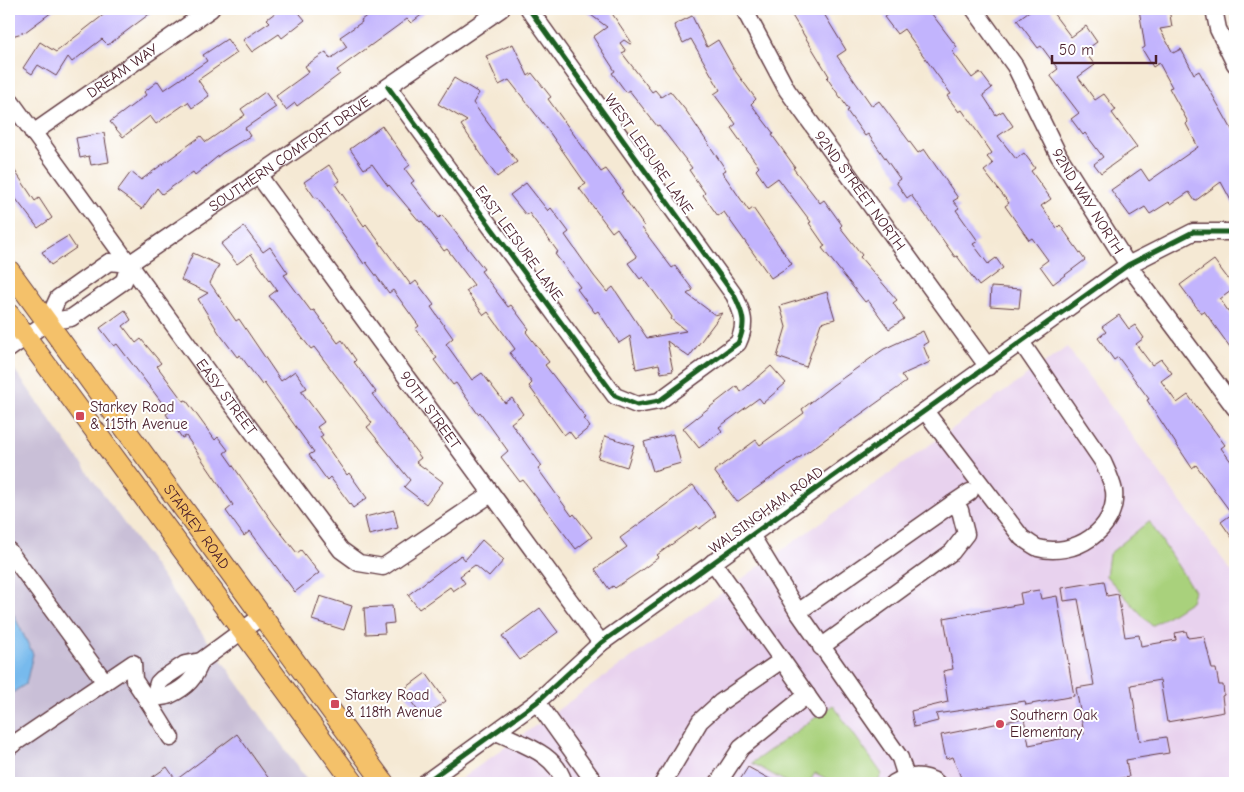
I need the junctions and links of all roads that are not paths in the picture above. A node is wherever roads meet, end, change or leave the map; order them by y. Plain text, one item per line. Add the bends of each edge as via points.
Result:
1 (211, 9) edge
2 (501, 9) edge
3 (529, 9) edge
4 (744, 9) edge
5 (974, 9) edge
6 (1214, 9) edge
7 (1235, 64) edge
8 (388, 86) junction
9 (9, 99) edge
10 (33, 133) junction
11 (259, 176) junction
12 (1235, 232) edge
13 (129, 264) junction
14 (1128, 265) junction
15 (9, 270) edge
16 (9, 314) edge
17 (47, 322) junction
18 (26, 337) junction
19 (1020, 342) junction
20 (9, 349) edge
21 (988, 367) junction
22 (637, 406) joint
23 (1235, 408) edge
24 (925, 411) junction
25 (970, 492) dead end
26 (491, 494) junction
27 (952, 504) junction
28 (751, 535) junction
29 (9, 551) edge
30 (713, 562) junction
31 (798, 612) junction
32 (262, 616) junction
33 (241, 631) junction
34 (601, 643) junction
35 (821, 647) junction
36 (782, 660) junction
37 (105, 682) junction
38 (807, 695) junction
39 (151, 699) junction
40 (537, 702) junction
41 (818, 711) dead end
42 (497, 732) junction
43 (171, 738) dead end
44 (9, 747) edge
45 (900, 780) edge
46 (354, 783) edge
47 (384, 783) edge
48 (425, 783) edge
49 (564, 783) edge
50 (595, 783) edge
51 (663, 783) edge
52 (718, 783) edge
53 (938, 783) edge

1 - 10 street, DREAM WAY
2 - 8 street, SOUTHERN COMFORT DRIVE
3 - 22 street, WEST LEISURE LANE via 734,295 744,316 744,331 738,343 659,400
4 - 21 street, 92ND STREET NORTH via 787,90
5 - 14 street, 92ND WAY NORTH via 1015,66 1059,156
6 - 7 street via 1218,29
8 - 11 street, SOUTHERN COMFORT DRIVE
8 - 22 street, EAST LEISURE LANE via 598,375 615,396
9 - 10 street, EASY STREET
10 - 13 street, EASY STREET
11 - 13 street, SOUTHERN COMFORT DRIVE
11 - 26 street, 90TH STREET
12 - 14 street, WALSINGHAM ROAD via 1193,232
13 - 17 street, SOUTHERN COMFORT DRIVE via 124,281 71,318
13 - 17 street, SOUTHERN COMFORT DRIVE via 109,262 58,298
13 - 26 street, EASY STREET via 341,550 359,563 382,567
14 - 19 street, WALSINGHAM ROAD
14 - 23 street, 92ND WAY NORTH
15 - 17 main road, STARKEY ROAD
16 - 18 main road, STARKEY ROAD
17 - 18 street, SOUTHERN COMFORT DRIVE
17 - 32 main road, STARKEY ROAD
18 - 20 street, SOUTHERN COMFORT DRIVE
18 - 33 main road, STARKEY ROAD
19 - 21 street, WALSINGHAM ROAD
19 - 24 street via 1103,462 1114,492 1106,522 1082,544 1066,549 1038,548 1022,538
21 - 24 street, WALSINGHAM ROAD
24 - 28 street, WALSINGHAM ROAD
25 - 27 street
26 - 34 street, 90TH STREET
27 - 31 street
27 - 35 street via 960,510 966,534 952,552
28 - 30 street, WALSINGHAM ROAD
28 - 31 street
29 - 37 street
30 - 34 street, WALSINGHAM ROAD
30 - 36 street
31 - 35 street
32 - 33 street
32 - 47 main road, STARKEY ROAD
33 - 39 street via 201,662 185,664 162,679
33 - 46 main road, STARKEY ROAD
34 - 40 street, WALSINGHAM ROAD
35 - 45 street via 900,758
36 - 38 street
36 - 51 street via 721,702 700,721
37 - 39 street via 133,663 134,680
37 - 44 street
38 - 41 street
38 - 52 street via 741,748
39 - 43 street
40 - 42 street, WALSINGHAM ROAD
40 - 50 street
42 - 48 street, WALSINGHAM ROAD
42 - 49 street via 547,756 561,770
45 - 53 street via 920,776

